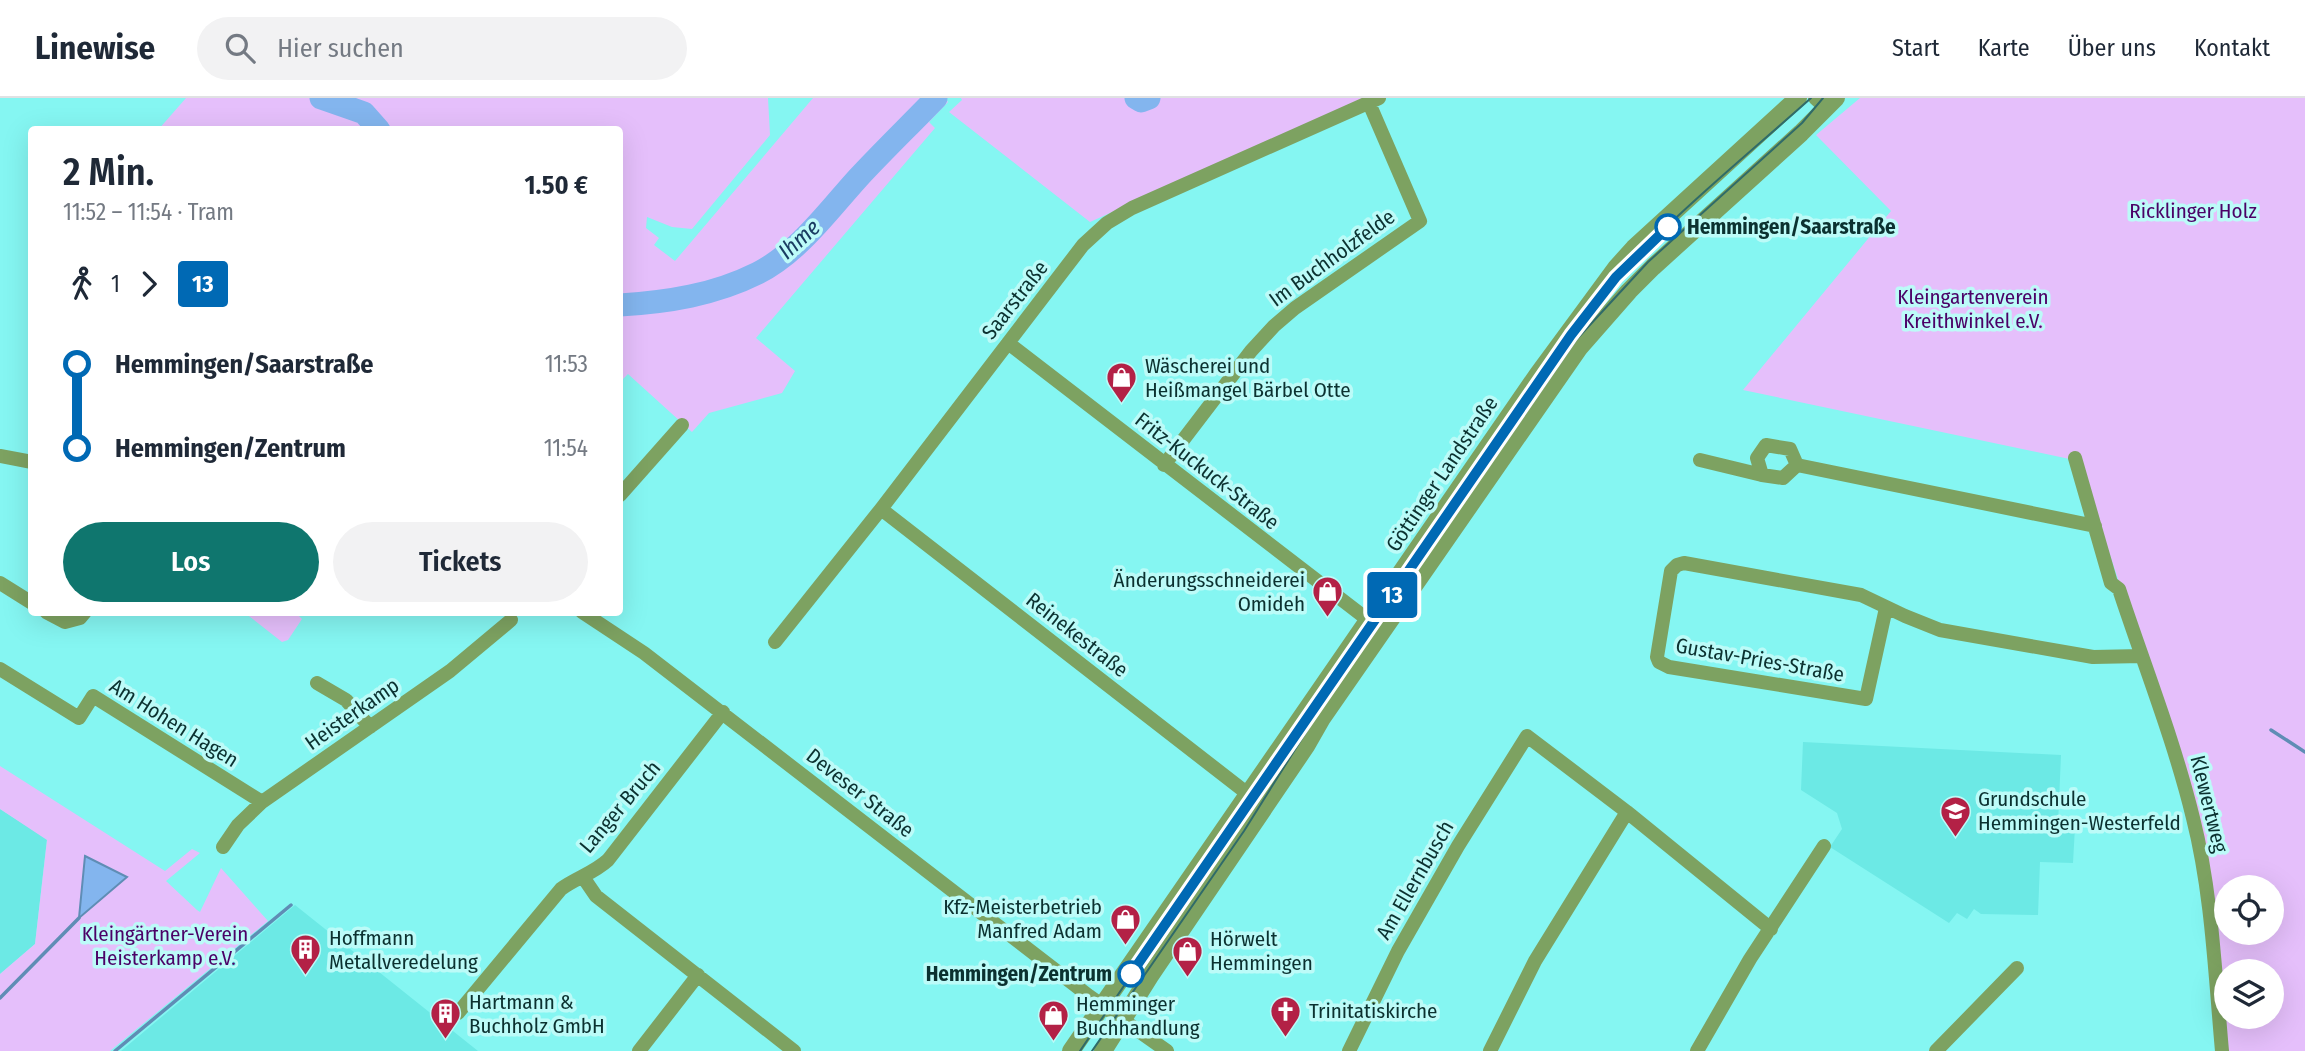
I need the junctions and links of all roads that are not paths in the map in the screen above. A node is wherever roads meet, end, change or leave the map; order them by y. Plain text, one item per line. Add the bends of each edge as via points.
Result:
1 (1798, 98) edge
2 (1374, 100) edge
3 (1825, 101) edge
4 (1008, 343) junction
5 (682, 425) dead end
6 (0, 456) edge
7 (2075, 458) dead end
8 (1700, 460) dead end
9 (28, 461) edge
10 (1164, 465) junction
11 (1797, 465) junction
12 (1762, 474) junction
13 (623, 492) edge
14 (881, 509) junction
15 (2095, 526) junction
16 (0, 583) edge
17 (28, 600) edge
18 (1886, 608) junction
19 (54, 616) edge
20 (82, 616) edge
21 (512, 616) edge
22 (588, 616) edge
23 (1376, 626) junction
24 (775, 642) dead end
25 (2141, 656) junction
26 (0, 670) edge
27 (317, 682) dead end
28 (723, 712) junction
29 (370, 727) junction
30 (1248, 794) junction
31 (262, 802) junction
32 (1627, 813) junction
33 (1824, 846) dead end
34 (223, 847) dead end
35 (583, 877) junction
36 (1771, 929) junction
37 (2017, 968) dead end
38 (698, 975) junction
39 (1111, 1012) junction
40 (458, 1013) dead end
41 (639, 1051) edge
42 (794, 1051) edge
43 (1071, 1051) edge
44 (1102, 1051) edge
45 (1167, 1051) edge
46 (1349, 1051) edge
47 (1490, 1051) edge
48 (1697, 1051) edge
49 (1936, 1051) edge
50 (2222, 1051) edge

1 - 23 street, Göttinger Landstraße via 1616,268 1538,374
2 - 4 street, Saarstraße via 1119,215 1083,245
2 - 10 street, Im Buchholzfelde via 1420,221 1274,326
3 - 23 street, Göttinger Landstraße via 1653,267 1586,340
4 - 10 street, Fritz-Kuckuck-Straße
4 - 14 street, Saarstraße
5 - 13 street
6 - 9 street
7 - 15 street, Klewertweg
8 - 12 street
10 - 23 street, Fritz-Kuckuck-Straße
11 - 12 street via 1783,478
11 - 12 street via 1790,449 1766,445 1757,458
11 - 15 street
14 - 24 street, Saarstraße
14 - 30 street, Reinekestraße
15 - 25 street, Klewertweg via 2111,583 2119,589
16 - 17 street
18 - 18 street, Gustav-Pries-Straße via 1861,595 1684,563 1671,571 1657,657 1669,667 1866,699
18 - 25 street, Gustav-Pries-Straße via 1940,630 1992,640 2093,657
19 - 20 street via 65,622
21 - 29 street, Heisterkamp via 450,671
22 - 28 street, Deveser Straße
23 - 30 street, Göttinger Landstraße
23 - 39 street, Göttinger Landstraße via 1306,746
25 - 50 street, Klewertweg via 2193,818 2212,941
26 - 31 street, Am Hohen Hagen via 79,718 93,696
27 - 29 street via 346,700
28 - 35 street, Langer Bruch via 608,860
28 - 39 street, Deveser Straße
29 - 31 street, Heisterkamp
30 - 39 street, Göttinger Landstraße
31 - 34 street, Heisterkamp
32 - 36 street
32 - 46 street, Am Ellernbusch via 1527,736 1409,930
32 - 47 street via 1535,961
33 - 36 street
35 - 38 street via 596,895
35 - 40 street, Langer Bruch via 561,890
36 - 48 street
37 - 49 street
38 - 41 street
38 - 42 street
39 - 43 street, Göttinger Landstraße
39 - 44 street, Göttinger Landstraße
39 - 45 street, Deveser Straße

